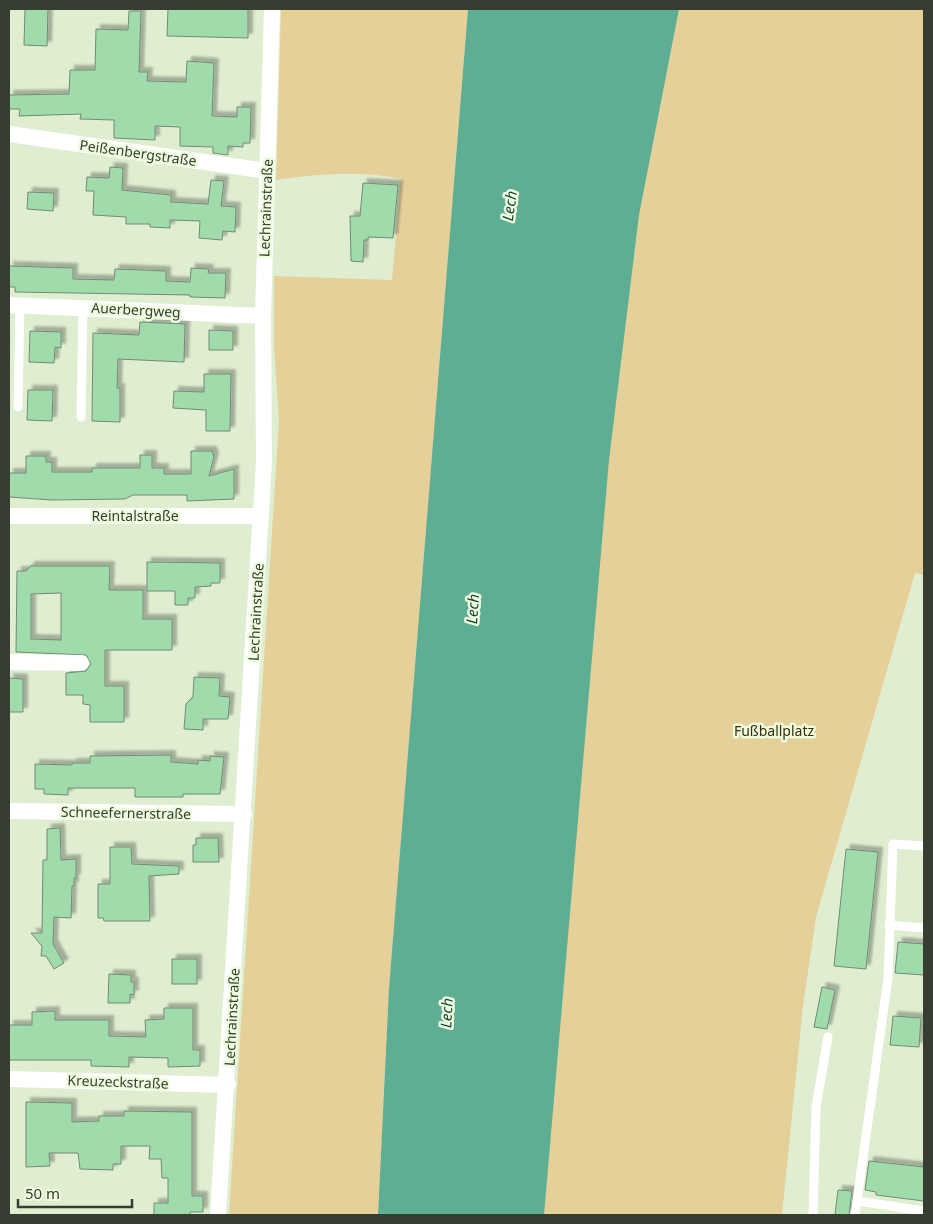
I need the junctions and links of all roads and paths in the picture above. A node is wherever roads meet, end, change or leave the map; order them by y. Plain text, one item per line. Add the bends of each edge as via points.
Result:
1 (272, 9) edge
2 (9, 134) edge
3 (267, 171) junction
4 (14, 305) edge
5 (83, 308) junction
6 (263, 316) junction
7 (18, 407) dead end
8 (81, 418) dead end
9 (9, 516) edge
10 (261, 516) junction
11 (9, 662) edge
12 (81, 662) dead end
13 (9, 811) edge
14 (244, 814) junction
15 (924, 846) edge
16 (889, 925) junction
17 (924, 928) edge
18 (828, 1037) dead end
19 (9, 1079) edge
20 (228, 1085) junction
21 (856, 1202) junction
22 (924, 1211) edge
23 (218, 1215) edge
24 (813, 1215) edge
25 (855, 1215) edge

1 - 3 street, Lechrainstraße
2 - 3 street, Peißenbergstraße
3 - 6 street, Lechrainstraße
4 - 5 street, Auerbergweg
4 - 7 lane
5 - 6 street, Auerbergweg
5 - 8 lane
6 - 10 street, Lechrainstraße
9 - 10 street, Reintalstraße
10 - 14 street, Lechrainstraße
11 - 12 street
13 - 14 street, Schneefernerstraße
14 - 20 street, Lechrainstraße
15 - 16 lane via 893,844
16 - 17 lane
16 - 21 lane via 888,978
18 - 24 lane via 816,1107
19 - 20 street, Kreuzeckstraße
20 - 23 street, Lechrainstraße
21 - 22 lane
21 - 25 lane

